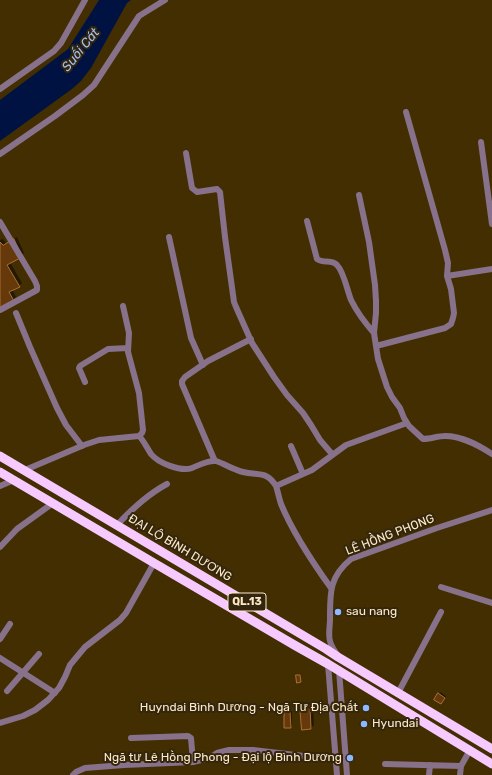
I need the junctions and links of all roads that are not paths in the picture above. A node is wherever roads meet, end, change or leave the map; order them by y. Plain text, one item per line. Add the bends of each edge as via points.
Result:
1 (85, 0) edge
2 (164, 0) edge
3 (0, 89) edge
4 (406, 112) dead end
5 (481, 142) dead end
6 (186, 153) dead end
7 (0, 154) edge
8 (359, 195) dead end
9 (307, 220) dead end
10 (0, 222) edge
11 (492, 224) edge
12 (169, 237) dead end
13 (492, 269) edge
14 (447, 276) junction
15 (123, 306) dead end
16 (0, 310) edge
17 (16, 313) dead end
18 (374, 333) junction
19 (251, 339) junction
20 (376, 346) junction
21 (128, 348) junction
22 (203, 365) junction
23 (85, 382) dead end
24 (407, 423) junction
25 (139, 436) junction
26 (82, 446) junction
27 (291, 446) dead end
28 (332, 454) junction
29 (492, 454) edge
30 (0, 456) edge
31 (214, 461) junction
32 (25, 470) junction
33 (0, 472) edge
34 (303, 474) junction
35 (14, 480) junction
36 (167, 484) dead end
37 (0, 486) edge
38 (276, 486) junction
39 (53, 503) junction
40 (492, 510) edge
41 (117, 525) junction
42 (0, 547) edge
43 (154, 563) junction
44 (441, 587) dead end
45 (331, 588) junction
46 (492, 603) edge
47 (441, 612) dead end
48 (10, 624) dead end
49 (0, 639) edge
50 (328, 645) junction
51 (39, 654) dead end
52 (338, 657) junction
53 (0, 658) edge
54 (328, 664) junction
55 (338, 670) junction
56 (23, 672) junction
57 (7, 691) dead end
58 (54, 693) junction
59 (398, 693) junction
60 (0, 723) edge
61 (130, 738) dead end
62 (492, 749) edge
63 (470, 750) junction
64 (336, 758) junction
65 (193, 762) junction
66 (385, 764) dead end
67 (492, 764) edge
68 (430, 765) junction
69 (461, 766) junction
70 (73, 775) edge
71 (337, 775) edge
72 (347, 775) edge
73 (429, 775) edge
74 (460, 775) edge

1 - 3 street via 54,51
2 - 7 street via 139,16 94,85
4 - 14 street via 446,250
5 - 11 street
6 - 19 street via 192,188 197,192 217,189 220,192 234,302
8 - 18 street via 370,242 376,301
9 - 18 street via 317,258 319,261 337,264 351,299
10 - 16 street via 37,286 36,290
12 - 22 street via 191,338
13 - 14 street
14 - 20 street via 454,313 451,324
15 - 21 street via 129,333
17 - 26 street via 57,408
18 - 20 street
19 - 22 street
19 - 28 street via 287,395
20 - 24 street via 387,386
21 - 23 street via 108,349 80,366
21 - 25 street via 139,392 143,430
22 - 31 street via 185,377 182,384
24 - 28 street via 346,445
24 - 29 street via 423,439 453,436
25 - 26 street via 99,440
25 - 31 street via 160,462 188,469 207,461
26 - 32 street
27 - 34 street
28 - 34 street
30 - 32 highway, ĐẠI LỘ BÌNH DƯƠNG / QL.13
31 - 38 street via 242,472 262,474 271,478
32 - 41 highway, ĐẠI LỘ BÌNH DƯƠNG / QL.13
33 - 35 highway, QL.13
34 - 38 street
35 - 37 street
35 - 39 highway, QL.13
36 - 41 street via 149,496
38 - 45 street via 281,503 301,543
39 - 42 street via 17,529
39 - 43 highway, QL.13
40 - 45 street, LÊ HỒNG PHONG via 351,559 335,577
41 - 50 highway, ĐẠI LỘ BÌNH DƯƠNG / QL.13
43 - 54 highway, QL.13
43 - 58 street via 126,613 85,648 70,665 65,678
44 - 46 street
45 - 50 street, LÊ HỒNG PHONG
47 - 59 street
48 - 49 street
50 - 52 highway, ĐẠI LỘ BÌNH DƯƠNG / QL.13
50 - 54 highway
51 - 56 street
52 - 55 highway
52 - 59 highway, ĐẠI LỘ BÌNH DƯƠNG / QL.13
53 - 56 street
54 - 55 highway, QL.13
54 - 64 street
55 - 63 highway, QL.13
55 - 72 street
56 - 57 street
56 - 58 street
58 - 60 street via 35,710
59 - 62 highway, ĐẠI LỘ BÌNH DƯƠNG / QL.13
61 - 65 street via 188,736 191,738
63 - 67 highway, QL.13
63 - 69 street
64 - 65 street via 229,750
64 - 71 street
65 - 70 street via 85,768
66 - 68 street
68 - 69 street
68 - 73 street
69 - 74 street

